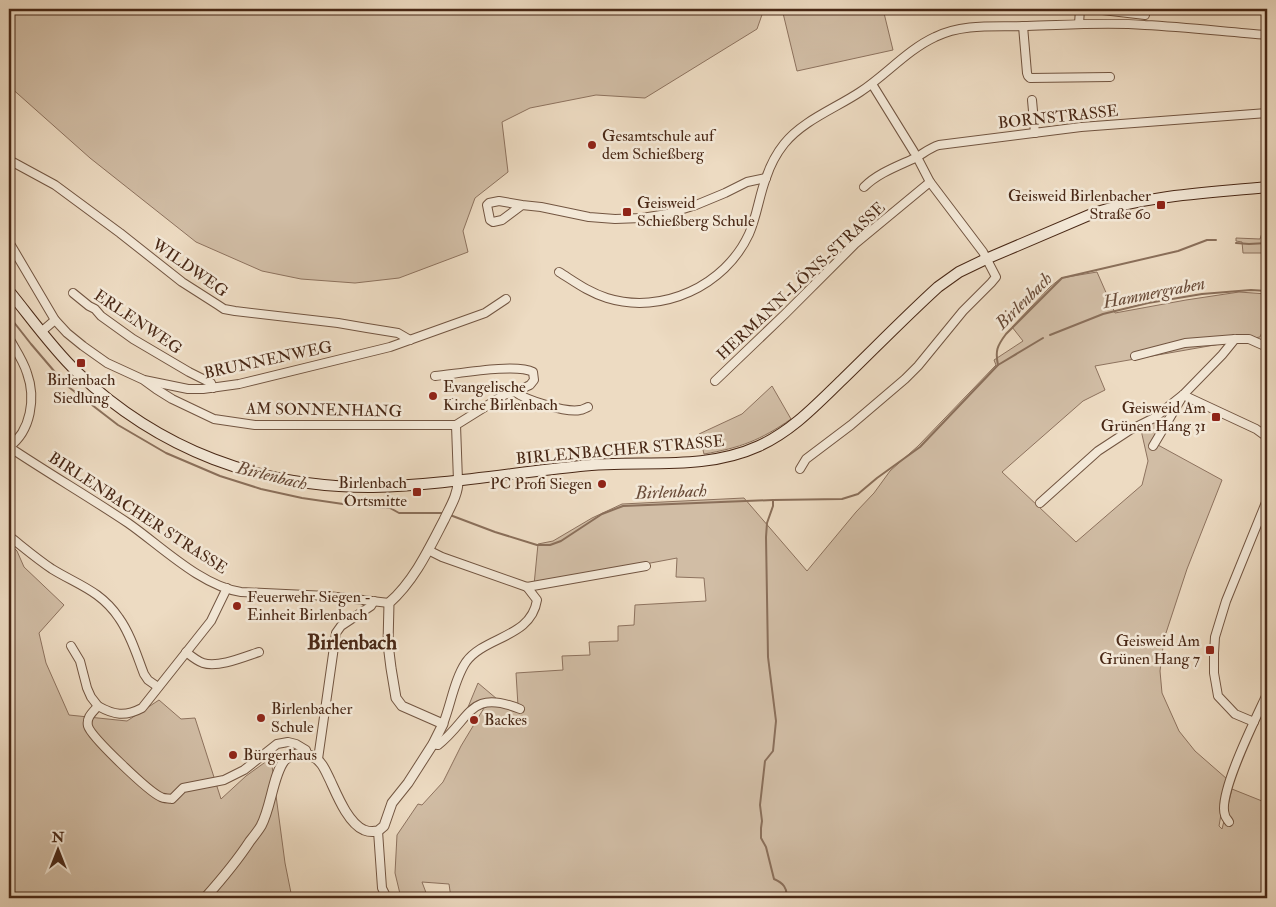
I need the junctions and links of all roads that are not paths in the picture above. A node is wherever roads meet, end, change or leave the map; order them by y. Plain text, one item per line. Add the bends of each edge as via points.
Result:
1 (1080, 9) edge
2 (1094, 9) edge
3 (1146, 12) edge
4 (1079, 24) junction
5 (1144, 24) junction
6 (1023, 26) junction
7 (1267, 35) edge
8 (1110, 77) dead end
9 (872, 84) junction
10 (1032, 100) dead end
11 (1267, 113) edge
12 (1035, 133) junction
13 (915, 155) junction
14 (9, 160) edge
15 (766, 178) junction
16 (930, 182) junction
17 (864, 187) dead end
18 (1267, 187) edge
19 (522, 205) dead end
20 (9, 242) edge
21 (986, 259) junction
22 (559, 272) dead end
23 (9, 291) edge
24 (73, 293) dead end
25 (506, 299) dead end
26 (55, 320) junction
27 (41, 332) junction
28 (9, 338) edge
29 (1235, 339) junction
30 (410, 340) junction
31 (1267, 347) edge
32 (1135, 356) dead end
33 (435, 376) dead end
34 (144, 380) junction
35 (715, 381) dead end
36 (213, 388) junction
37 (515, 392) junction
38 (1183, 395) junction
39 (588, 407) dead end
40 (456, 425) junction
41 (1267, 437) edge
42 (1153, 446) dead end
43 (9, 447) edge
44 (800, 469) dead end
45 (458, 481) junction
46 (1267, 500) edge
47 (1040, 503) dead end
48 (9, 536) edge
49 (428, 550) junction
50 (646, 566) dead end
51 (527, 587) junction
52 (227, 588) junction
53 (374, 601) junction
54 (389, 603) junction
55 (71, 646) dead end
56 (186, 652) junction
57 (259, 652) dead end
58 (158, 687) junction
59 (1267, 694) edge
60 (98, 706) junction
61 (520, 709) dead end
62 (1254, 722) junction
63 (443, 724) junction
64 (433, 744) junction
65 (308, 754) junction
66 (318, 759) junction
67 (1229, 822) dead end
68 (378, 831) junction
69 (205, 898) edge
70 (387, 898) edge

1 - 4 street
2 - 3 street
3 - 5 street
4 - 5 street
4 - 6 street
5 - 7 street
6 - 8 street via 1030,78
6 - 9 street via 952,30 917,48
9 - 13 street
9 - 15 street via 794,134 778,154
10 - 12 street
11 - 12 street, BORNSTRASSE
12 - 13 street, BORNSTRASSE via 939,145
13 - 16 street
13 - 17 street, BORNSTRASSE
14 - 30 street, WILDWEG via 55,185 182,282 224,308 338,323 398,334
15 - 19 street via 747,182 696,205 642,218 588,217
15 - 22 street via 756,219 741,249 725,268 693,291 676,298 637,303 609,299 586,290
16 - 21 street
16 - 35 street, HERMANN-LÖNS-STRASSE via 855,244
18 - 21 main road, BIRLENBACHER STRASSE via 1112,207
20 - 26 street, BRUNNENWEG
21 - 44 street via 996,277 918,366 851,425 806,459
21 - 45 main road, BIRLENBACHER STRASSE via 938,287 798,422 748,451 709,461 592,464
23 - 27 main road, BIRLENBACHER STRASSE
24 - 36 street, ERLENWEG via 133,339 211,383
25 - 30 street, BRUNNENWEG via 494,302 485,313
26 - 27 street
26 - 34 street, BRUNNENWEG via 107,363
27 - 45 main road, BIRLENBACHER STRASSE via 76,371 110,401 158,433 222,463 289,481 323,485 375,487
28 - 43 street via 23,361 31,386 26,426
29 - 31 street via 1249,339
29 - 32 street via 1191,342
29 - 38 street
30 - 36 street, BRUNNENWEG via 316,366
33 - 37 street via 507,368 533,372 534,380 530,385
34 - 36 street, BRUNNENWEG via 188,389
34 - 40 street, AM SONNENHANG via 172,399 214,419 234,423
37 - 39 street via 541,404 565,409
37 - 40 street via 504,395
38 - 41 street
38 - 42 street
38 - 47 street via 1154,418 1098,451
40 - 45 street
43 - 52 street, BIRLENBACHER STRASSE via 142,532 194,572
45 - 49 street via 458,489
46 - 62 street via 1226,601 1214,652 1218,696 1234,714
48 - 58 street via 49,567 103,599 124,625 144,674
49 - 51 street
49 - 54 street via 408,582
50 - 51 street
51 - 63 street via 537,600 532,614 517,630 481,649 467,661
52 - 53 street, BIRLENBACHER STRASSE via 241,592
52 - 56 street via 210,621
53 - 54 street, BIRLENBACHER STRASSE
53 - 66 street via 372,606 341,626 336,633
54 - 63 street via 388,644 396,698 402,706
55 - 60 street via 80,661 91,697
56 - 57 street via 203,663 213,664
56 - 58 street
58 - 60 street via 135,712 110,713
59 - 62 street
60 - 65 street via 89,716 89,728 129,771 161,797 172,799 183,788 224,780 244,770 277,744 296,744
61 - 64 street via 497,702 483,703 473,708 445,740 438,745
62 - 67 street via 1228,786 1224,807
63 - 64 street
64 - 68 street via 392,803 384,826
65 - 66 street
65 - 69 street via 292,755 282,764 261,826
66 - 68 street via 355,824 370,832
68 - 70 street via 382,888

